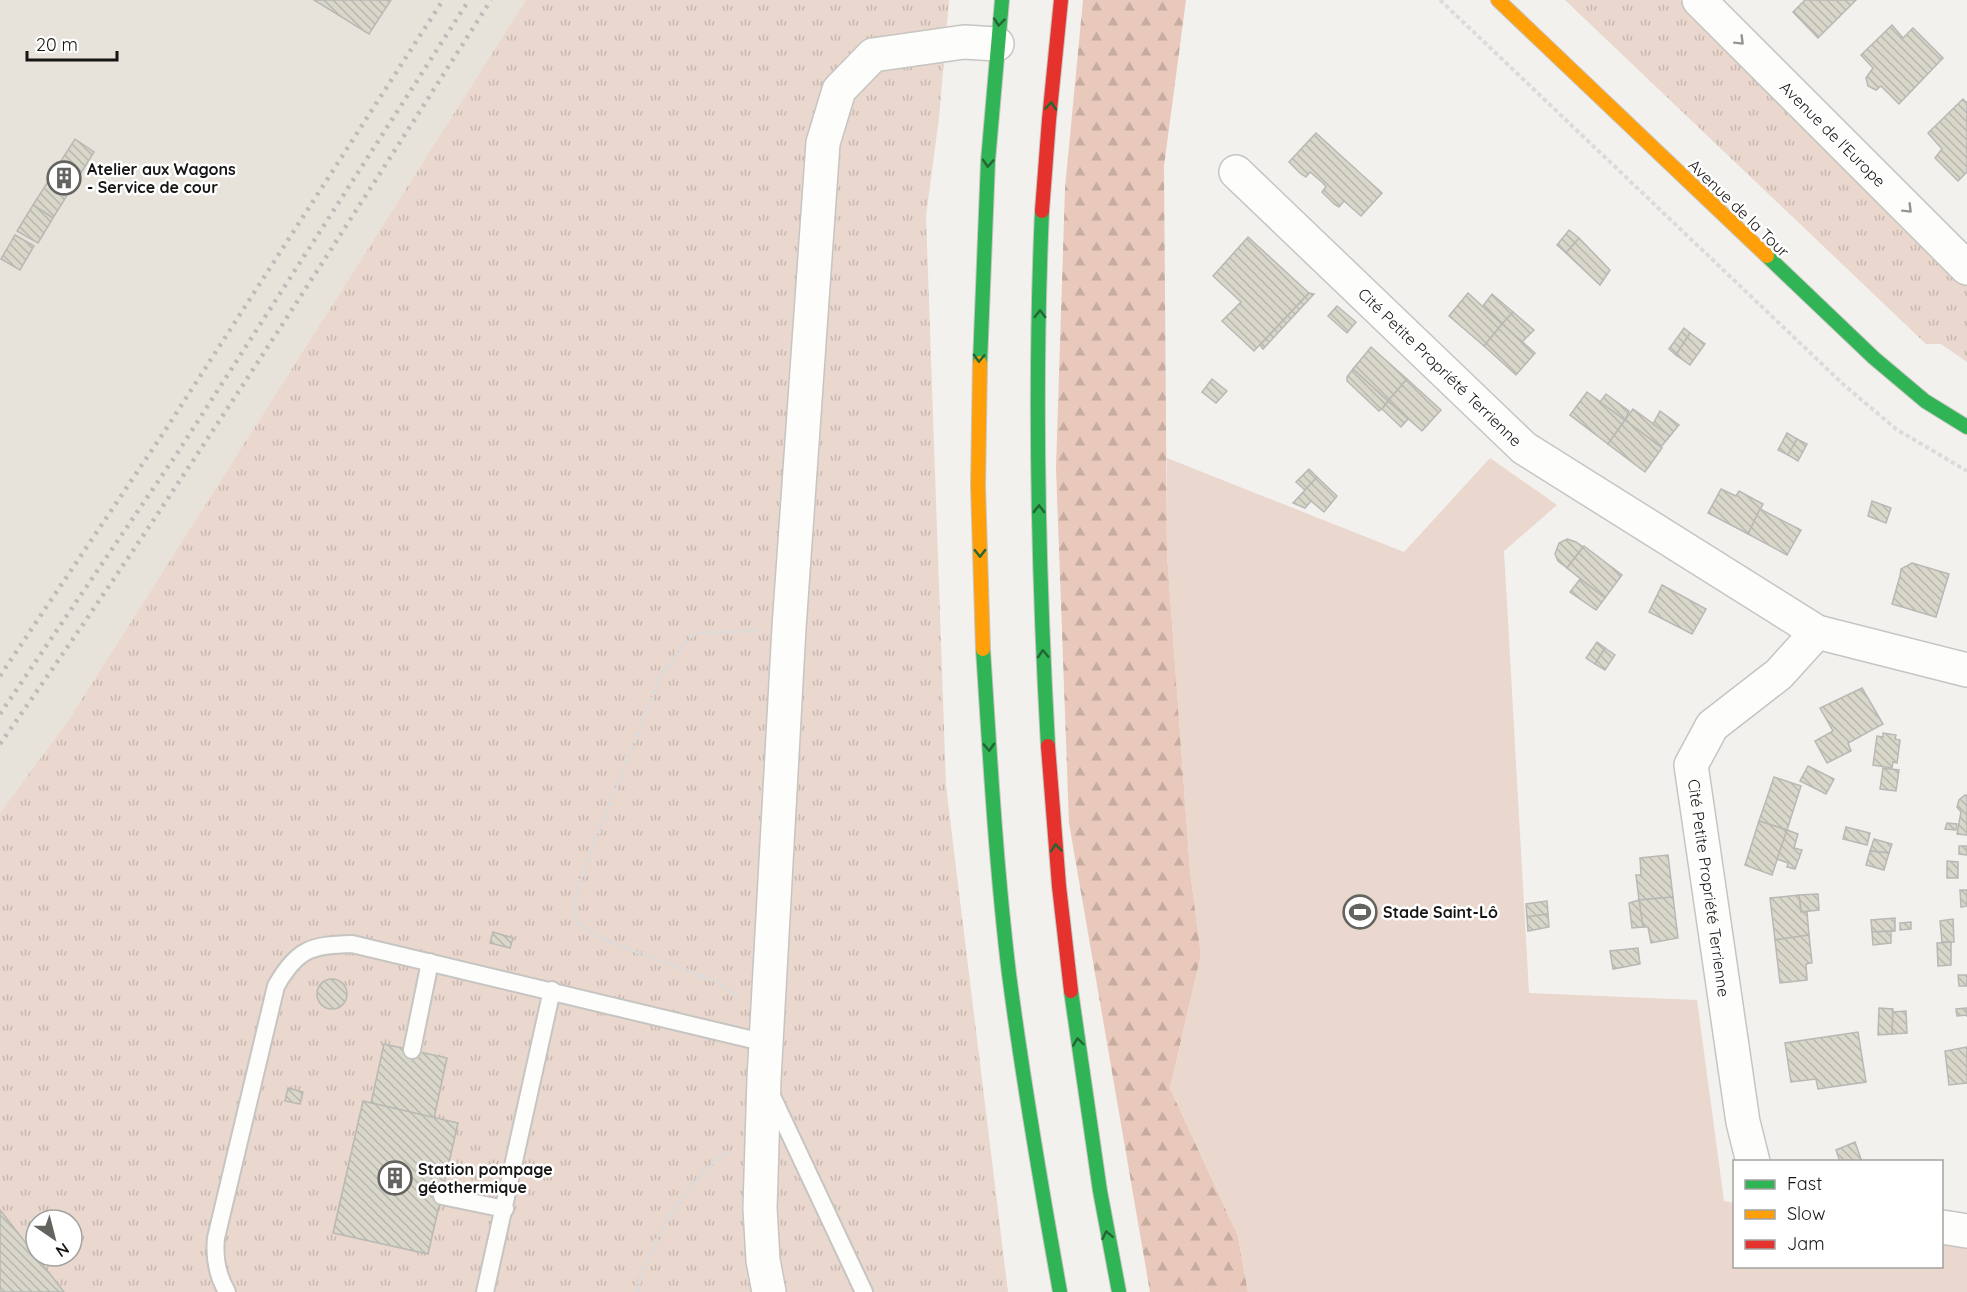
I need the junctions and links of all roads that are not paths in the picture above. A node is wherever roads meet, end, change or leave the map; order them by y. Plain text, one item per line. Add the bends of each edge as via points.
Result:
1 (1002, 0) edge
2 (1061, 0) edge
3 (1498, 0) edge
4 (1699, 0) edge
5 (997, 44) junction
6 (1236, 172) dead end
7 (1967, 268) edge
8 (1967, 427) edge
9 (1817, 632) junction
10 (1967, 670) edge
11 (430, 962) junction
12 (552, 990) junction
13 (767, 1029) junction
14 (412, 1050) dead end
15 (764, 1079) junction
16 (1753, 1160) edge
17 (442, 1196) dead end
18 (505, 1209) junction
19 (1943, 1227) edge
20 (1967, 1231) edge
21 (227, 1292) edge
22 (485, 1292) edge
23 (769, 1292) edge
24 (864, 1292) edge
25 (1060, 1292) edge
26 (1119, 1292) edge

1 -> 5 main road
26 -> 2 main road via 1101,1204 1072,998 1046,725 1039,568 1041,239
3 - 8 main road, Avenue de la Tour via 1874,358 1925,401
4 -> 7 street, Avenue de l'Europe
5 - 13 street via 964,42 873,56 839,90 823,143 789,628
5 -> 25 main road via 985,203 979,364 982,626 1003,916 1026,1102
6 - 9 street, Cité Petite Propriété Terrienne via 1524,448
9 - 10 street, Cité Petite Propriété Terrienne
9 - 16 street, Cité Petite Propriété Terrienne via 1779,674 1712,726 1691,765 1743,1122
11 - 12 lane
11 - 14 lane
11 - 21 lane via 352,944 324,945 303,952 286,968 276,986 216,1238 214,1256
12 - 13 lane
12 - 18 lane
13 - 15 street
15 - 23 street via 760,1208
15 - 24 lane
17 - 18 lane
18 - 22 lane
19 - 20 street

